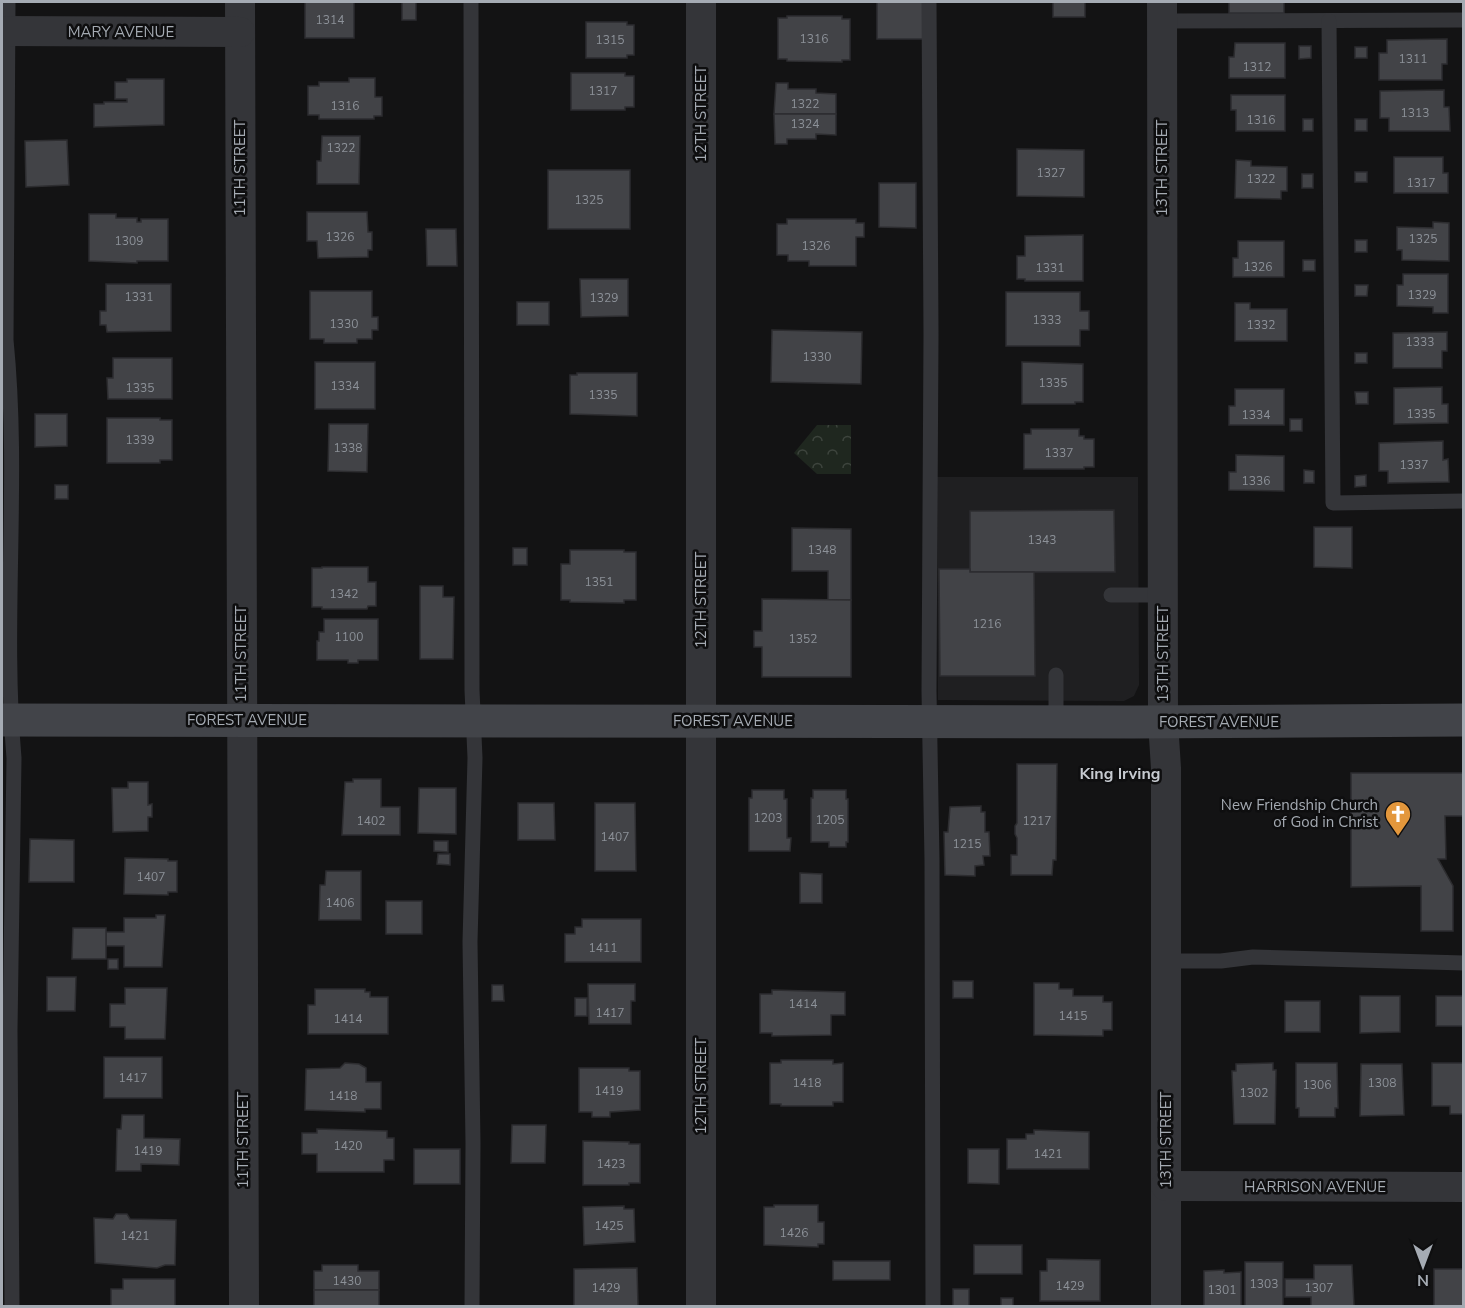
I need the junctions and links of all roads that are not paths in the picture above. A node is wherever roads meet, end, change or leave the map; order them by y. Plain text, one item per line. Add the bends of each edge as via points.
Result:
1 (8, 2) edge
2 (240, 2) edge
3 (471, 2) edge
4 (701, 2) edge
5 (929, 2) edge
6 (1162, 11) edge
7 (1464, 20) edge
8 (1329, 21) junction
9 (4, 31) edge
10 (240, 32) junction
11 (1464, 501) edge
12 (1111, 596) dead end
13 (1163, 596) junction
14 (1056, 675) dead end
15 (6, 720) edge
16 (242, 720) junction
17 (1464, 720) edge
18 (473, 721) junction
19 (701, 721) junction
20 (931, 722) junction
21 (1056, 722) junction
22 (1163, 722) junction
23 (1166, 961) junction
24 (1464, 963) edge
25 (1166, 1186) junction
26 (1464, 1187) edge
27 (12, 1306) edge
28 (243, 1306) edge
29 (472, 1306) edge
30 (701, 1306) edge
31 (933, 1306) edge
32 (1166, 1306) edge

1 - 9 lane
2 - 10 street, 11TH STREET
3 - 18 lane
4 - 19 street, 12TH STREET
5 - 20 lane
6 - 8 lane
6 - 13 street, 13TH STREET
7 - 8 lane
8 - 11 lane via 1333,503
9 - 10 street, MARY AVENUE
9 - 15 lane via 6,340 11,387 12,494
10 - 16 street, 11TH STREET
12 - 13 lane
13 - 22 street, 13TH STREET
14 - 21 lane
15 - 16 street, FOREST AVENUE
15 - 27 lane via 14,758 10,1020
16 - 18 street, FOREST AVENUE
16 - 28 street, 11TH STREET
17 - 22 street, FOREST AVENUE
18 - 19 street, FOREST AVENUE
18 - 29 lane
19 - 20 street, FOREST AVENUE
19 - 30 street, 12TH STREET
20 - 21 street, FOREST AVENUE
20 - 31 lane
21 - 22 street, FOREST AVENUE
22 - 23 street, 13TH STREET
23 - 24 lane via 1253,957
23 - 25 street, 13TH STREET
25 - 26 street, HARRISON AVENUE
25 - 32 street, 13TH STREET

